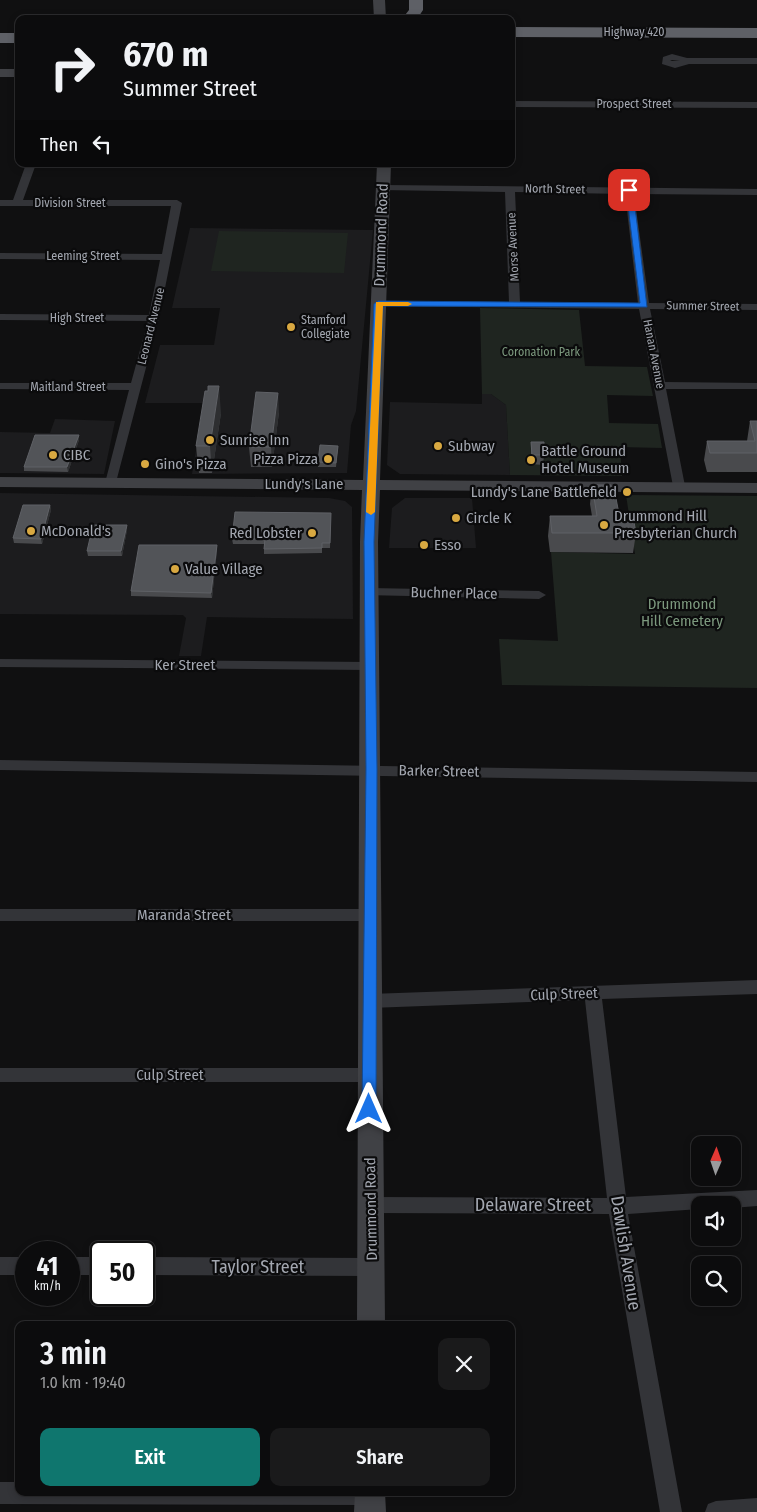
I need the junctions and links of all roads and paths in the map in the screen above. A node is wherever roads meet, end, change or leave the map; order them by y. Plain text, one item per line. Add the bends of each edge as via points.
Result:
1 (379, 0) edge
2 (380, 15) edge
3 (515, 26) edge
4 (757, 26) edge
5 (515, 32) edge
6 (757, 32) edge
7 (686, 61) dead end
8 (757, 61) edge
9 (0, 73) edge
10 (15, 73) edge
11 (515, 104) edge
12 (757, 105) edge
13 (30, 167) edge
14 (384, 167) edge
15 (384, 188) junction
16 (510, 189) junction
17 (629, 190) junction
18 (756, 195) edge
19 (0, 203) edge
20 (16, 203) junction
21 (141, 203) joint
22 (0, 256) edge
23 (167, 257) junction
24 (378, 304) junction
25 (516, 304) junction
26 (644, 305) junction
27 (757, 307) edge
28 (0, 317) edge
29 (154, 318) junction
30 (659, 385) junction
31 (0, 386) edge
32 (757, 386) edge
33 (136, 387) junction
34 (0, 482) edge
35 (111, 483) junction
36 (372, 485) junction
37 (679, 486) junction
38 (757, 488) edge
39 (369, 592) junction
40 (539, 595) dead end
41 (0, 663) edge
42 (369, 666) junction
43 (0, 765) edge
44 (371, 769) junction
45 (757, 776) edge
46 (0, 915) edge
47 (369, 915) junction
48 (757, 987) edge
49 (593, 993) junction
50 (370, 1001) junction
51 (0, 1075) edge
52 (369, 1075) junction
53 (757, 1198) edge
54 (370, 1205) junction
55 (618, 1206) junction
56 (0, 1266) edge
57 (15, 1266) edge
58 (155, 1266) edge
59 (372, 1267) junction
60 (371, 1321) edge
61 (0, 1493) edge
62 (15, 1493) edge
63 (159, 1496) edge
64 (370, 1500) edge
65 (757, 1509) edge
66 (671, 1512) edge
67 (716, 1512) edge

1 - 2 main road
3 - 4 highway, Highway 420
5 - 6 highway, Highway 420
7 - 8 street
9 - 10 main road
11 - 12 street, Prospect Street
13 - 20 street
14 - 15 main road, Drummond Road
15 - 16 street, North Street
15 - 24 main road, Drummond Road
16 - 17 street, North Street
16 - 25 street, Morse Avenue
17 - 18 street, North Street
17 - 26 street, Hanan Avenue
19 - 20 street, Division Street
20 - 21 street, Division Street
21 - 23 street, Leonard Avenue via 177,204
22 - 23 street, Leeming Street
23 - 29 street, Leonard Avenue
24 - 25 street, Summer Street
24 - 36 main road, Drummond Road
25 - 26 street, Summer Street
26 - 27 street, Summer Street
26 - 30 street, Hanan Avenue
28 - 29 street, High Street
29 - 33 street, Leonard Avenue
30 - 32 street
30 - 37 street, Hanan Avenue
31 - 33 street, Maitland Street
33 - 35 street, Leonard Avenue
34 - 35 main road, Lundy's Lane
35 - 36 main road, Lundy's Lane
36 - 37 main road, Lundy's Lane
36 - 39 main road, Drummond Road
37 - 38 main road, Lundy's Lane
39 - 40 street, Buchner Place
39 - 42 main road, Drummond Road
41 - 42 street, Ker Street
42 - 44 main road, Drummond Road
43 - 44 street, Barker Street
44 - 45 street, Barker Street
44 - 47 main road, Drummond Road
46 - 47 street, Maranda Street
47 - 50 main road, Drummond Road
48 - 49 street, Culp Street
49 - 50 street, Culp Street
49 - 55 street, Dawlish Avenue
50 - 52 main road, Drummond Road
51 - 52 street, Culp Street
52 - 54 main road, Drummond Road
53 - 55 street, Delaware Street
54 - 55 street, Delaware Street
54 - 59 main road, Drummond Road
55 - 66 street, Dawlish Avenue
56 - 57 street
58 - 59 street, Taylor Street
59 - 60 main road, Drummond Road
61 - 62 street
63 - 64 street
65 - 67 street

